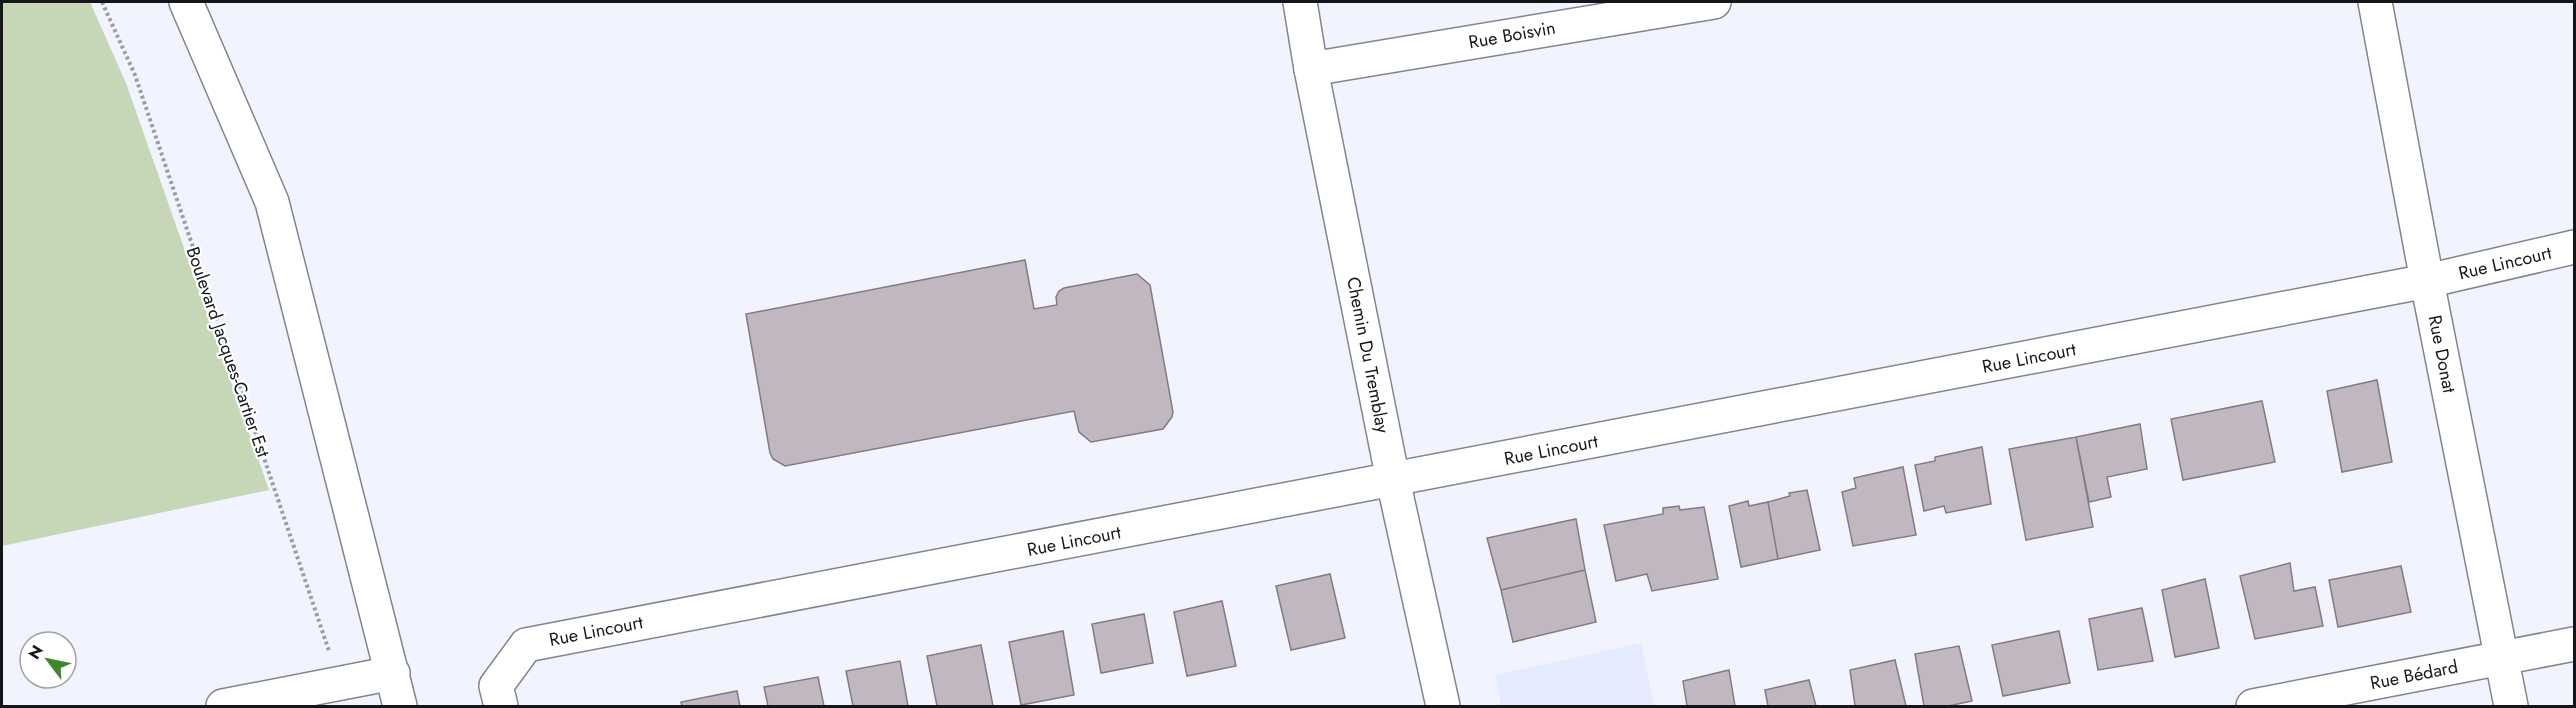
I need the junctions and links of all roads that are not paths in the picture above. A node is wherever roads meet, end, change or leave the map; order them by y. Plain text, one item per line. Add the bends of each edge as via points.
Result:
1 (186, 2) edge
2 (1300, 2) edge
3 (1713, 2) edge
4 (2375, 2) edge
5 (1311, 69) junction
6 (2574, 247) edge
7 (2427, 281) junction
8 (1393, 480) junction
9 (2574, 644) edge
10 (2503, 658) junction
11 (393, 672) junction
12 (223, 706) edge
13 (400, 706) edge
14 (501, 706) edge
15 (1443, 706) edge
16 (2253, 706) edge
17 (2511, 706) edge

1 - 11 street via 272,202
2 - 5 street, Chemin Du Tremblay
3 - 5 street, Rue Boisvin
4 - 7 street, Rue Donat
5 - 8 street, Chemin Du Tremblay
6 - 7 street, Rue Lincourt
7 - 8 street, Rue Lincourt
7 - 10 street, Rue Donat
8 - 14 street, Rue Lincourt via 526,645 496,687
8 - 15 street, Chemin Du Tremblay
9 - 10 street, Rue Bédard
10 - 16 street, Rue Bédard
10 - 17 street, Rue Donat
11 - 12 street
11 - 13 street

